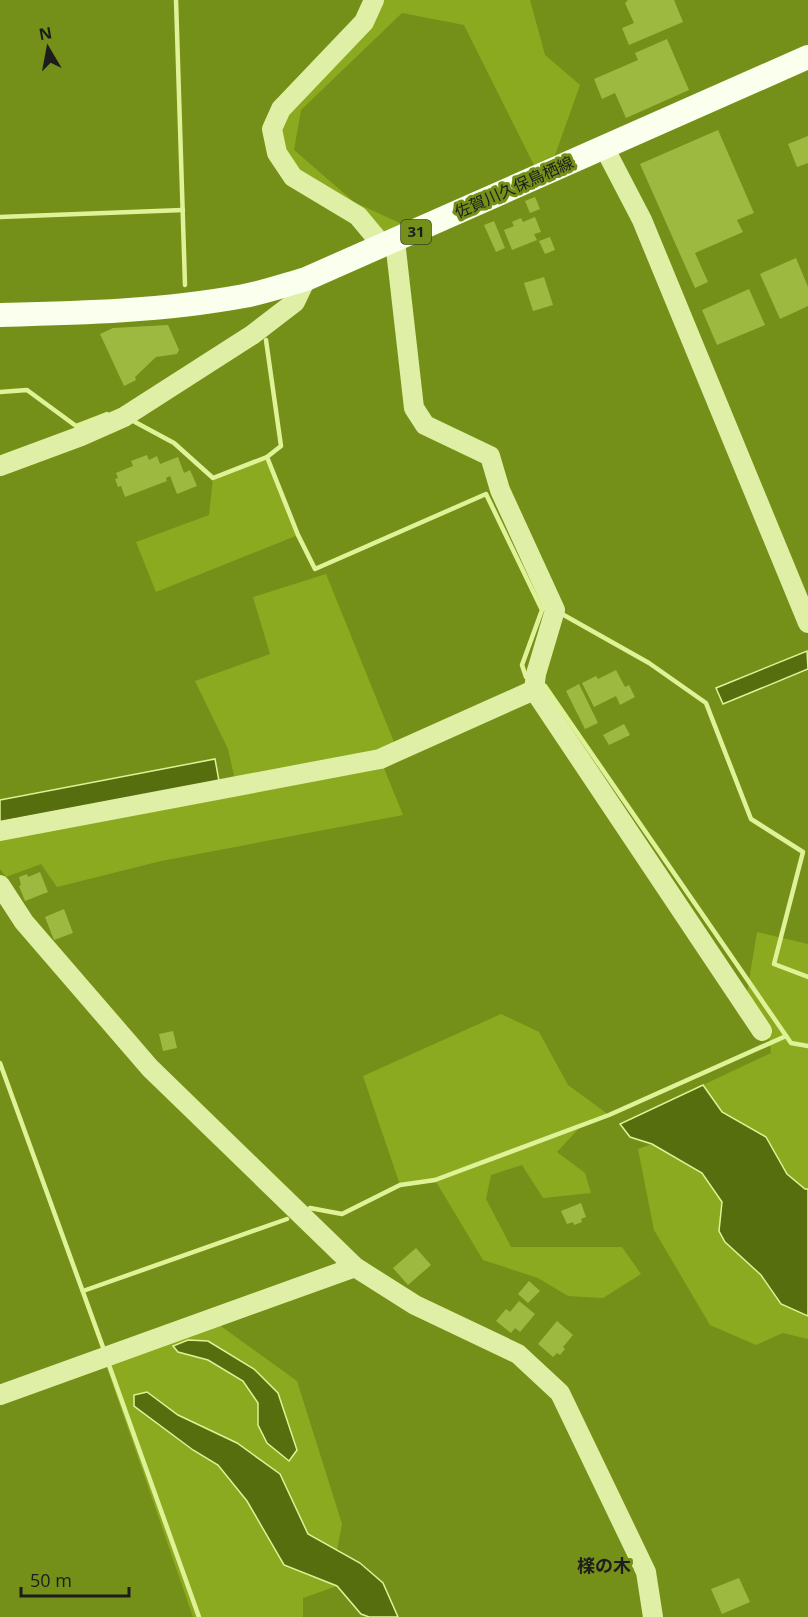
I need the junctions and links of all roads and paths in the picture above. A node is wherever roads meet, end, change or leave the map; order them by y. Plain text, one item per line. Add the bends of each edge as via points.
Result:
1 (374, 0) edge
2 (808, 57) edge
3 (604, 147) junction
4 (389, 244) junction
5 (306, 279) junction
6 (0, 315) edge
7 (0, 466) edge
8 (808, 622) edge
9 (535, 682) junction
10 (0, 831) edge
11 (0, 885) edge
12 (762, 1031) dead end
13 (355, 1267) junction
14 (0, 1395) edge
15 (653, 1617) edge

1 - 4 street via 363,22 281,109 272,129 277,153 293,177 358,216
2 - 3 main road, 佐賀川久保鳥栖線 / 31
3 - 4 main road, 佐賀川久保鳥栖線 / 31
3 - 8 street via 642,220
4 - 5 main road, 佐賀川久保鳥栖線 / 31
4 - 9 street via 414,408 424,425 490,456 500,490 555,610
5 - 6 main road, 佐賀川久保鳥栖線 / 31 via 246,296 192,304 122,312
5 - 7 street via 295,302 261,328 124,417
9 - 10 street via 380,759
9 - 12 street
11 - 13 street via 24,922 150,1068
13 - 14 street
13 - 15 street via 415,1305 518,1354 560,1392 646,1572

